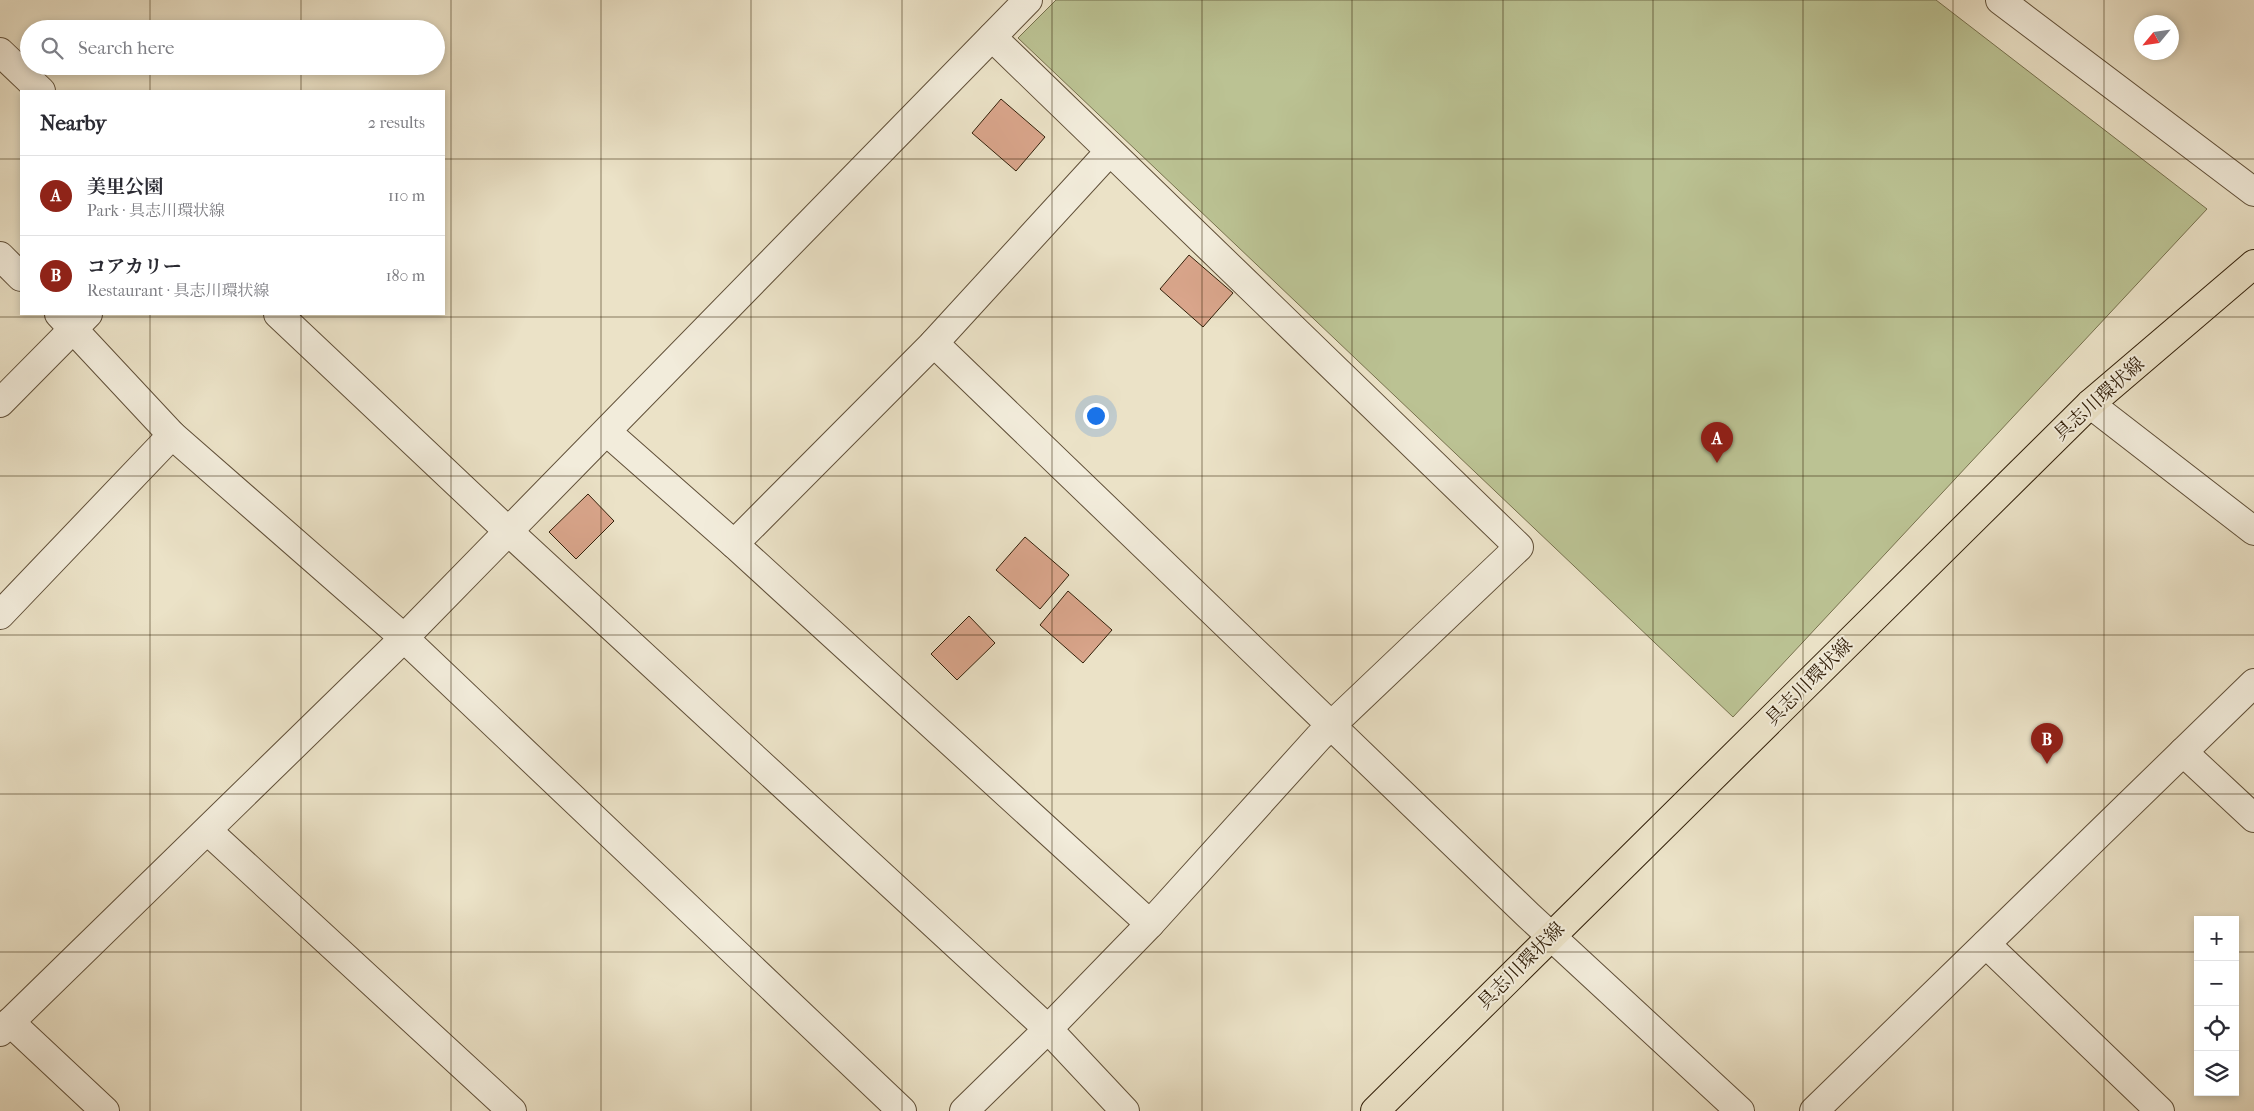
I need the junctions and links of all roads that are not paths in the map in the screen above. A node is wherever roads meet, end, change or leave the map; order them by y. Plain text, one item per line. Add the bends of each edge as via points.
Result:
1 (1028, 0) edge
2 (2000, 0) edge
3 (992, 37) junction
4 (0, 52) edge
5 (20, 71) edge
6 (24, 75) edge
7 (40, 90) edge
8 (1110, 151) junction
9 (2254, 192) edge
10 (0, 256) edge
11 (2254, 264) edge
12 (20, 276) edge
13 (279, 315) edge
14 (73, 318) edge
15 (934, 343) junction
16 (0, 403) edge
17 (2090, 404) junction
18 (607, 432) junction
19 (172, 435) junction
20 (2254, 531) edge
21 (509, 532) junction
22 (734, 544) junction
23 (0, 615) edge
24 (404, 638) junction
25 (2254, 683) edge
26 (1332, 724) junction
27 (2183, 752) junction
28 (2254, 818) edge
29 (208, 831) junction
30 (1150, 924) junction
31 (1551, 937) junction
32 (1986, 944) junction
33 (5, 1027) edge
34 (1048, 1029) junction
35 (105, 1111) edge
36 (512, 1111) edge
37 (902, 1111) edge
38 (964, 1111) edge
39 (1125, 1111) edge
40 (1375, 1111) edge
41 (1740, 1111) edge
42 (1814, 1111) edge
43 (2160, 1111) edge

1 - 3 street
2 - 9 street
3 - 8 street
3 - 18 street
4 - 5 street
6 - 7 street
8 - 15 street
8 - 26 street via 1519,547
10 - 12 street
11 - 17 main road, 具志川環状線
13 - 21 street
14 - 16 street
14 - 19 street
15 - 22 street
15 - 26 street
17 - 20 street
17 - 31 main road, 具志川環状線
18 - 21 street
18 - 22 street
19 - 23 street
19 - 24 street
21 - 24 street
21 - 34 street
22 - 30 street
24 - 29 street
24 - 37 street
25 - 27 street
26 - 30 street
26 - 31 street
27 - 28 street
27 - 32 street
29 - 33 street
29 - 36 street
30 - 34 street
31 - 40 main road, 具志川環状線
31 - 41 street
32 - 42 street
32 - 43 street
33 - 35 street
34 - 38 street
34 - 39 street

